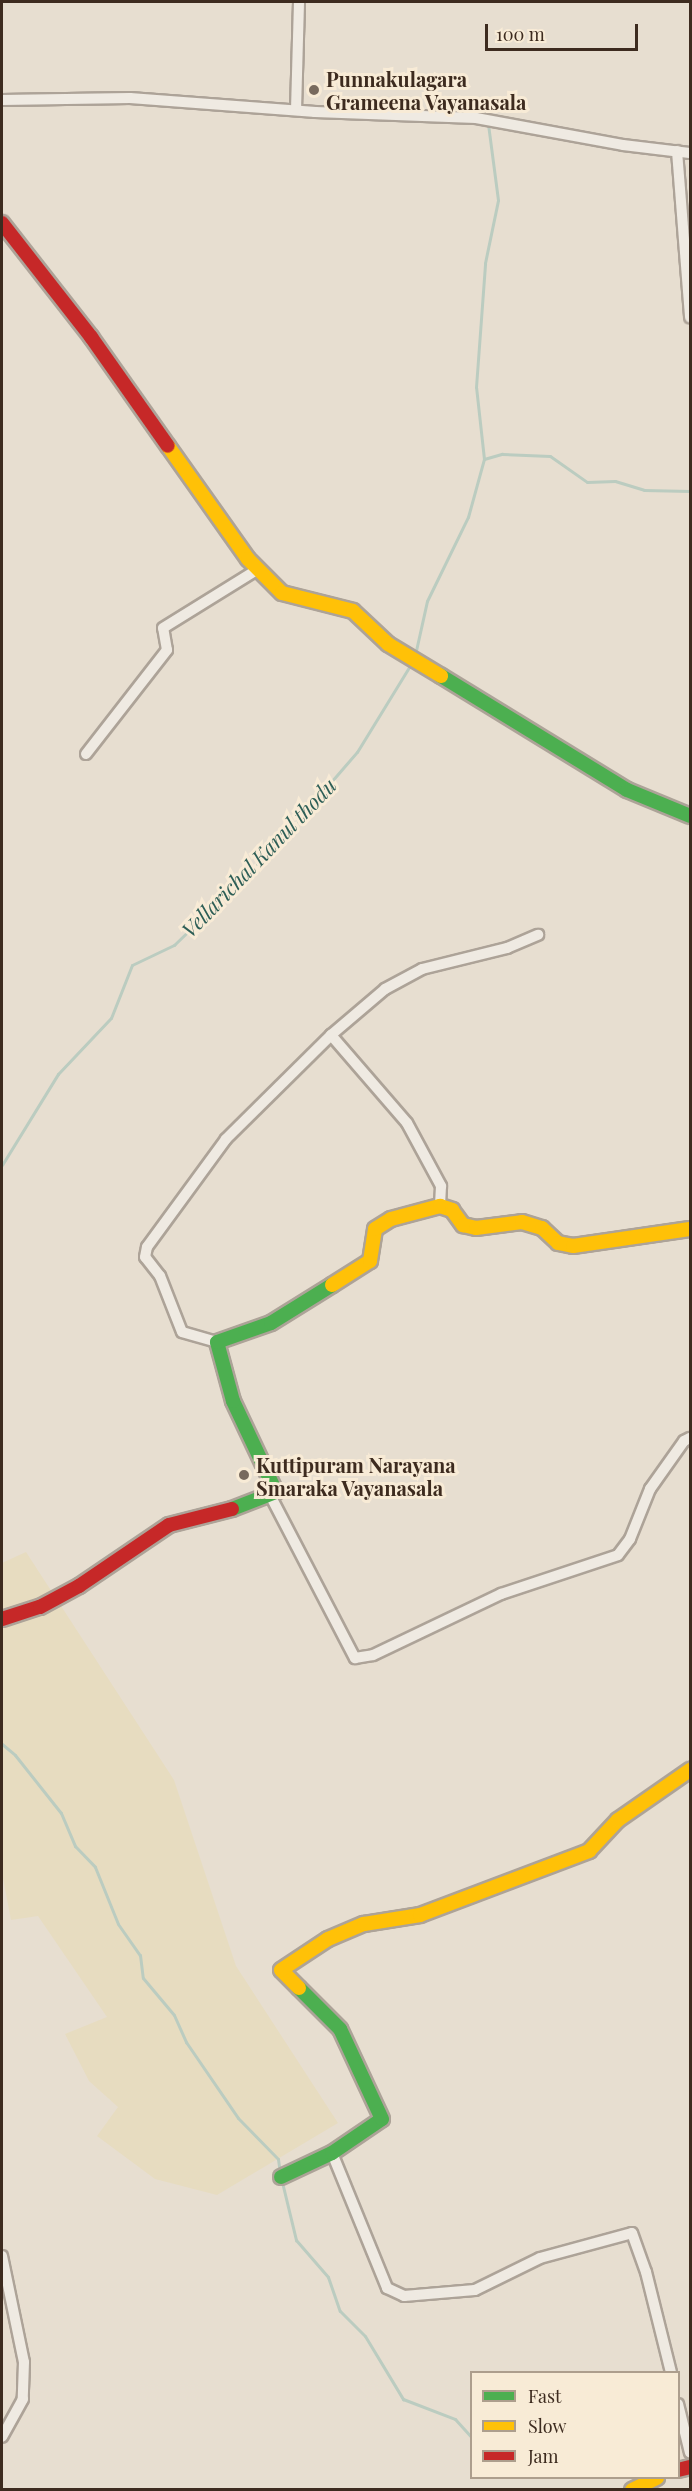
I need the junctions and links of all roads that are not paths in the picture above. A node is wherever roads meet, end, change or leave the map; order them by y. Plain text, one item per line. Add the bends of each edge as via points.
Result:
1 (299, 2) edge
2 (2, 100) edge
3 (296, 110) junction
4 (677, 151) junction
5 (690, 153) edge
6 (2, 223) edge
7 (690, 317) edge
8 (258, 569) junction
9 (86, 754) dead end
10 (690, 816) edge
11 (538, 935) dead end
12 (332, 1035) junction
13 (440, 1206) junction
14 (690, 1229) edge
15 (217, 1342) junction
16 (690, 1438) edge
17 (270, 1495) junction
18 (2, 1619) edge
19 (690, 1770) edge
20 (332, 2152) junction
21 (281, 2177) dead end
22 (2, 2256) edge
23 (671, 2371) edge
24 (680, 2412) edge
25 (2, 2437) edge
26 (690, 2453) edge
27 (655, 2479) edge
28 (632, 2490) edge

1 - 3 street
2 - 3 street via 130,98
3 - 4 street via 476,118
4 - 5 street
4 - 7 street
6 - 8 street via 91,337
8 - 9 street via 164,628 167,650
8 - 10 street via 282,593 353,611 403,653 627,790
11 - 12 street via 507,948 422,969 385,988
12 - 13 street via 408,1123 441,1186
12 - 15 street via 226,1138 147,1247 145,1257 160,1276 182,1332
13 - 14 street via 452,1210 463,1225 476,1228 522,1222 542,1228 558,1243 573,1246
13 - 15 street via 391,1219 375,1229 370,1261 271,1323
15 - 17 street via 233,1401 276,1492
16 - 17 street via 650,1489 630,1539 618,1555 501,1594 373,1655 355,1658
17 - 18 street via 169,1526 79,1586 40,1607
19 - 20 street via 618,1820 589,1851 420,1915 364,1924 328,1939 281,1970 339,2029 382,2119
20 - 21 street
20 - 23 street via 387,2288 404,2296 475,2290 540,2258 632,2233 646,2272
22 - 25 street via 24,2362 23,2399
24 - 26 street
27 - 28 street

